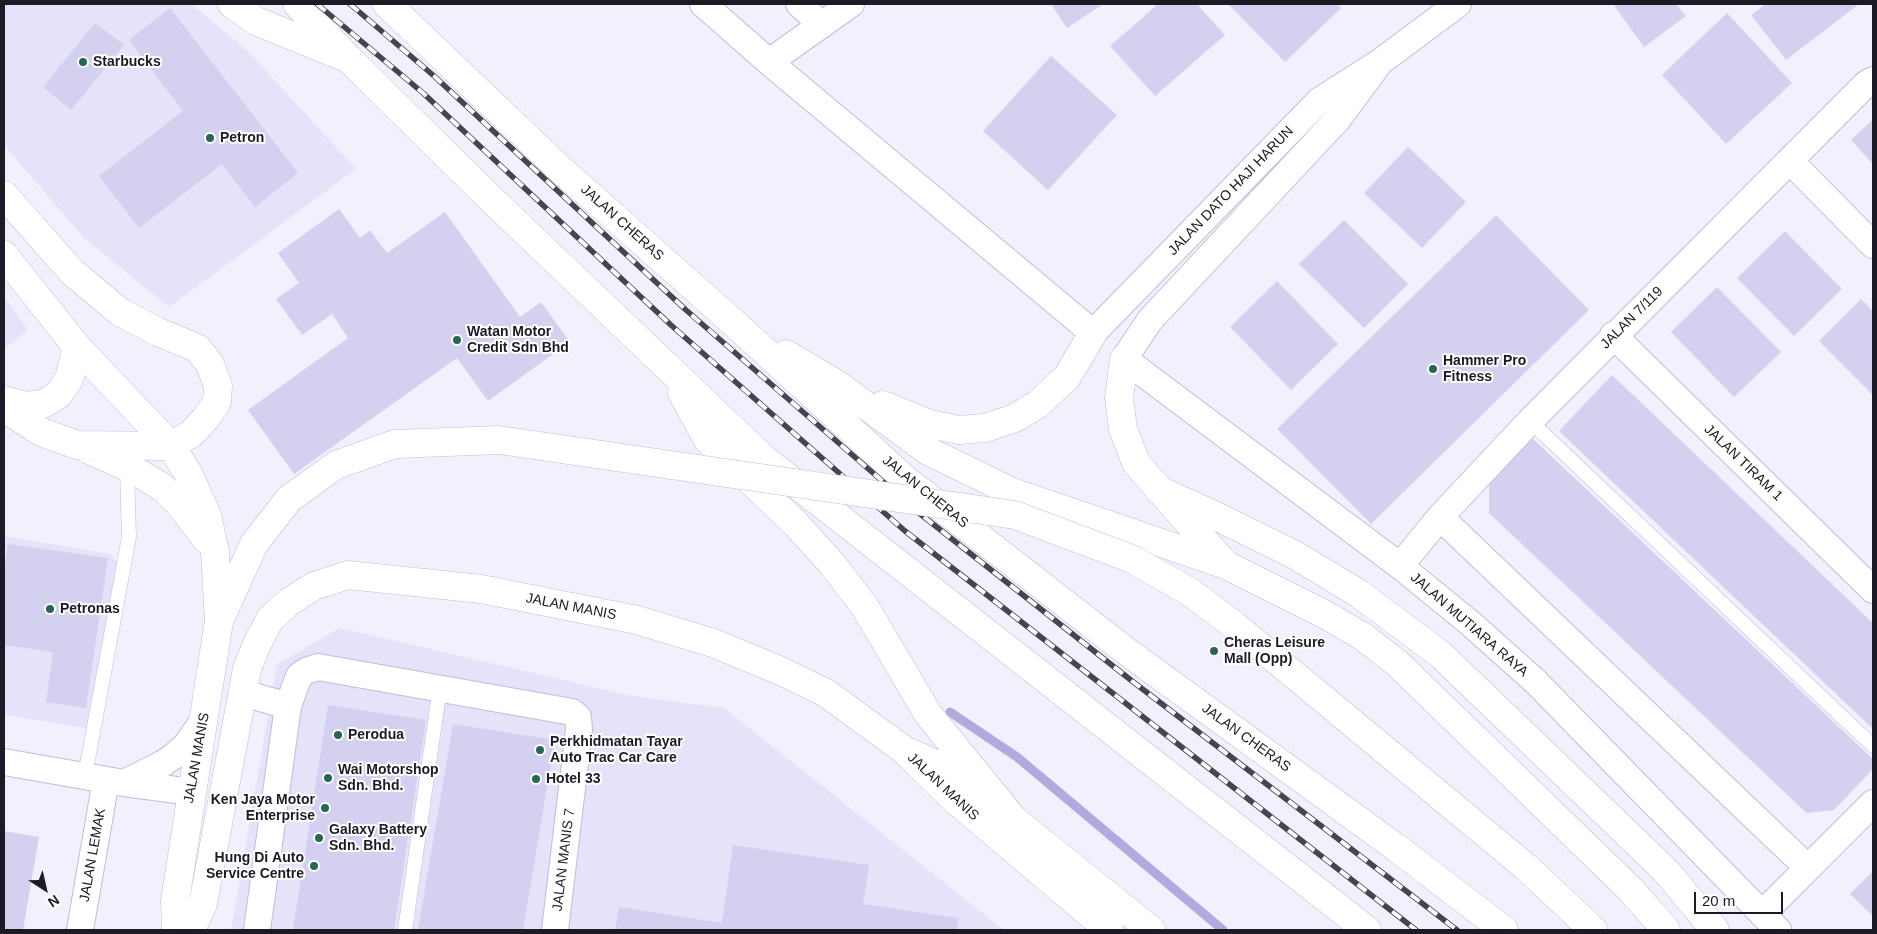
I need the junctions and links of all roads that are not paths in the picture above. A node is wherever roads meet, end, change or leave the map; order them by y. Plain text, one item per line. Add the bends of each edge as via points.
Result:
1 (232, 4) edge
2 (297, 4) edge
3 (387, 4) edge
4 (703, 4) edge
5 (798, 4) edge
6 (851, 4) edge
7 (1458, 4) edge
8 (822, 25) junction
9 (348, 58) junction
10 (770, 62) junction
11 (1380, 62) junction
12 (1873, 80) edge
13 (1790, 161) junction
14 (4, 195) edge
15 (1873, 245) edge
16 (4, 255) edge
17 (735, 324) junction
18 (1093, 333) junction
19 (1613, 336) junction
20 (77, 347) junction
21 (1124, 359) junction
22 (669, 369) junction
23 (838, 385) junction
24 (4, 400) edge
25 (4, 408) edge
26 (1530, 421) junction
27 (77, 445) junction
28 (171, 446) junction
29 (127, 467) junction
30 (1159, 490) junction
31 (1440, 517) junction
32 (216, 552) junction
33 (1226, 565) junction
34 (1400, 566) junction
35 (1873, 590) edge
36 (219, 621) junction
37 (262, 633) junction
38 (440, 687) junction
39 (242, 693) junction
40 (288, 706) junction
41 (202, 721) junction
42 (1873, 746) edge
43 (904, 750) junction
44 (4, 762) edge
45 (105, 779) junction
46 (191, 792) junction
47 (1873, 803) edge
48 (1014, 820) junction
49 (1808, 868) junction
50 (1770, 922) edge
51 (80, 930) edge
52 (176, 930) edge
53 (191, 930) edge
54 (257, 930) edge
55 (405, 930) edge
56 (556, 930) edge
57 (1109, 930) edge
58 (1151, 930) edge
59 (1367, 930) edge
60 (1504, 930) edge
61 (1593, 930) edge
62 (1666, 930) edge
63 (1716, 930) edge

1 - 9 main road via 256,21
2 - 9 main road
3 - 17 main road, JALAN CHERAS via 559,168
4 - 10 street
5 - 8 street
6 - 8 street
7 - 11 street, JALAN DATO HAJI HARUN
8 - 10 street
9 - 22 main road
10 - 18 street
11 - 18 street, JALAN DATO HAJI HARUN via 1319,101
11 - 21 street, JALAN DATO HAJI HARUN via 1338,119 1150,320
12 - 13 street, JALAN 7/119
13 - 15 street
13 - 19 street, JALAN 7/119
14 - 28 main road via 72,272 120,312 197,348 210,364 218,386 217,402 191,434
16 - 20 main road, JALAN MANIS
17 - 23 main road
17 - 60 main road, JALAN CHERAS via 906,480 1126,651
18 - 23 main road via 1067,377 1038,404 1015,418 985,428 959,430 929,424
19 - 26 street, JALAN 7/119
19 - 35 street, JALAN TIRAM 1
20 - 24 main road via 69,379 58,395 43,404 26,406
20 - 28 main road, JALAN MANIS
21 - 30 main road via 1119,398 1123,429 1136,463
21 - 34 street, JALAN MUTIARA RAYA
22 - 48 main road via 708,440 796,524 832,564 864,608 928,714
22 - 59 main road via 764,459
23 - 33 main road via 928,451 1012,492
25 - 27 main road via 41,432
26 - 31 street, JALAN 7/119
26 - 42 lane
27 - 28 main road
27 - 29 main road
28 - 32 main road, JALAN MANIS via 207,514
29 - 32 main road via 162,487 178,502
29 - 45 lane via 129,537
30 - 33 main road
30 - 63 main road via 1295,555 1358,593 1441,655 1666,871
31 - 34 street, JALAN 7/119
31 - 49 street
32 - 36 main road, JALAN MANIS
33 - 62 main road via 1324,614 1362,636 1397,663 1630,890
34 - 50 street, JALAN MUTIARA RAYA via 1536,682
36 - 41 main road, JALAN MANIS
36 - 61 main road, bridge via 254,544 289,499 336,465 395,444 498,440 1015,515 1132,559 1190,592 1526,867
37 - 39 main road, JALAN MANIS via 247,669
37 - 43 main road, JALAN MANIS via 270,619 289,602 314,586 348,575 481,589 637,620 713,643 826,693
37 - 46 main road via 238,654 217,776 200,790
38 - 40 street via 318,667 299,676
38 - 55 lane
38 - 56 street, JALAN MANIS 7 via 572,712 578,717
39 - 40 street
39 - 53 main road, JALAN MANIS via 203,904
40 - 54 street
41 - 45 street via 186,745 162,764
41 - 46 main road, JALAN MANIS
43 - 48 main road via 936,764
43 - 57 main road, JALAN MANIS via 953,798
44 - 45 street
45 - 46 street
45 - 51 street, JALAN LEMAK
46 - 52 main road, JALAN MANIS via 174,901
47 - 49 street
48 - 58 main road
49 - 50 street

